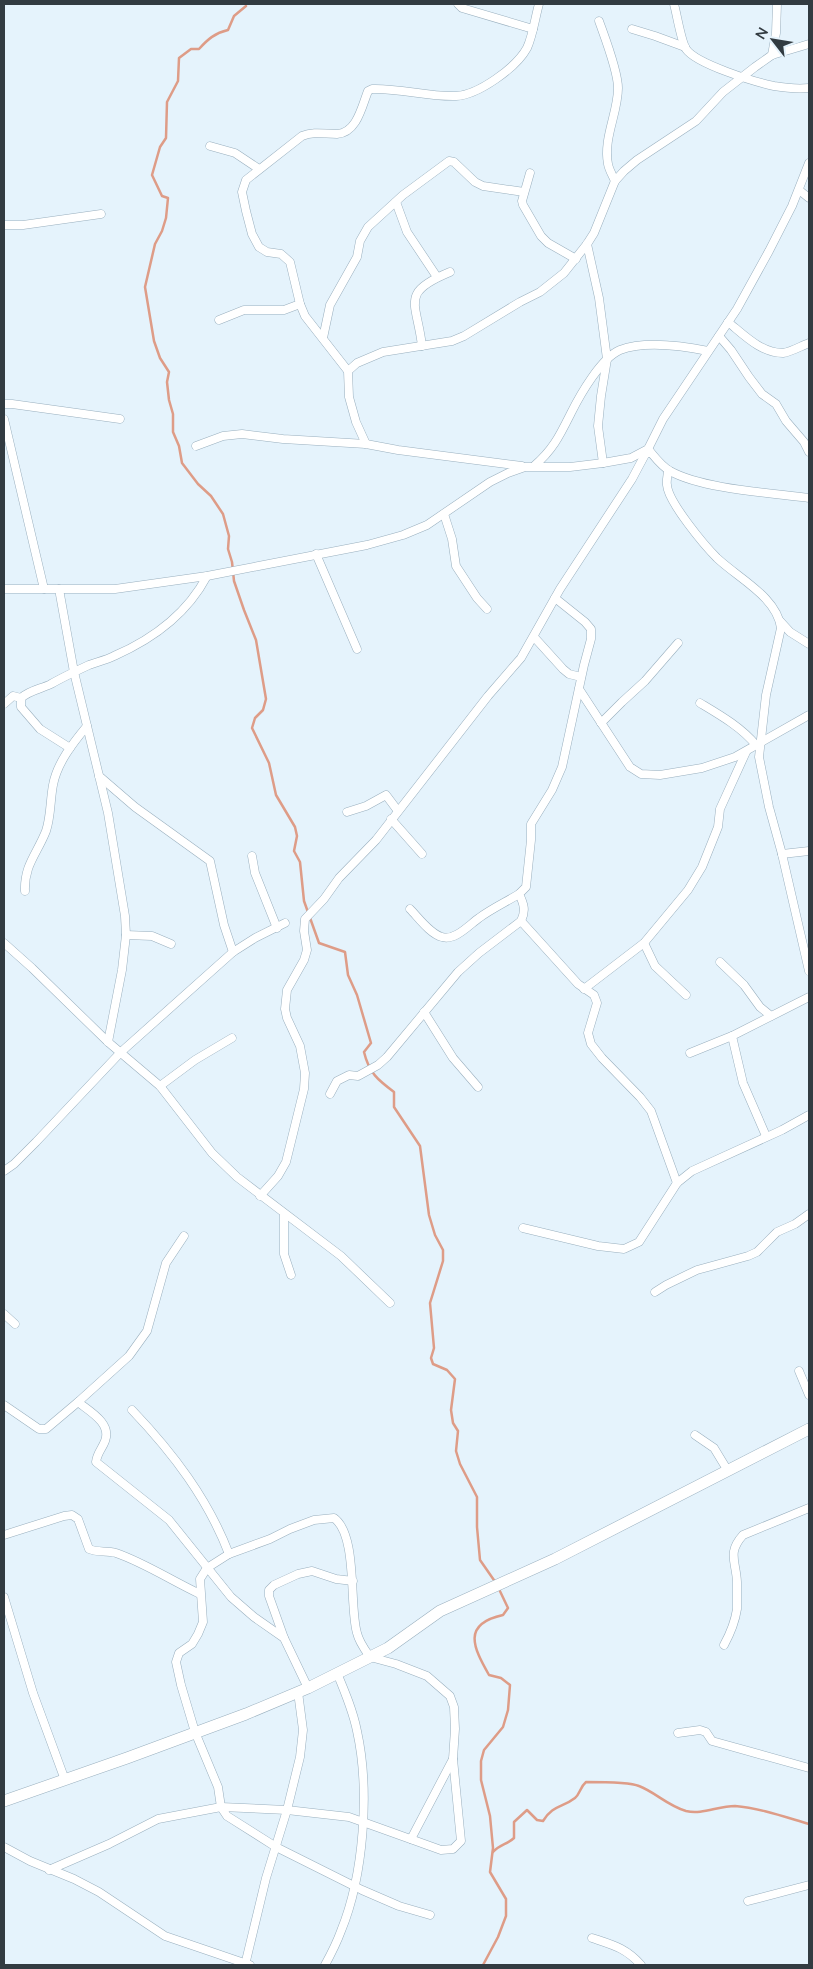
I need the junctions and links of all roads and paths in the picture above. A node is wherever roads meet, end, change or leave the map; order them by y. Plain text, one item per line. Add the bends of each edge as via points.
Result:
1 (458, 4) edge
2 (539, 4) edge
3 (674, 4) edge
4 (777, 4) edge
5 (599, 21) dead end
6 (533, 29) junction
7 (632, 30) dead end
8 (809, 44) edge
9 (685, 47) junction
10 (772, 55) junction
11 (742, 76) junction
12 (809, 88) edge
13 (210, 146) dead end
14 (809, 163) edge
15 (259, 169) junction
16 (530, 173) dead end
17 (615, 181) junction
18 (798, 190) junction
19 (524, 192) junction
20 (809, 198) edge
21 (396, 202) junction
22 (101, 214) dead end
23 (4, 225) edge
24 (587, 244) junction
25 (576, 259) junction
26 (450, 272) dead end
27 (437, 277) junction
28 (300, 304) junction
29 (219, 320) dead end
30 (728, 322) junction
31 (719, 336) junction
32 (323, 338) junction
33 (809, 343) edge
34 (422, 346) junction
35 (708, 351) junction
36 (607, 359) junction
37 (348, 371) junction
38 (4, 404) edge
39 (120, 419) dead end
40 (4, 420) edge
41 (366, 444) junction
42 (196, 446) dead end
43 (648, 449) junction
44 (809, 452) edge
45 (603, 463) junction
46 (525, 466) junction
47 (534, 466) junction
48 (668, 470) junction
49 (809, 498) edge
50 (444, 514) junction
51 (316, 554) junction
52 (207, 576) junction
53 (4, 589) edge
54 (44, 589) junction
55 (59, 589) junction
56 (555, 598) junction
57 (487, 609) dead end
58 (780, 622) junction
59 (534, 637) junction
60 (678, 643) dead end
61 (809, 644) edge
62 (357, 649) dead end
63 (74, 672) junction
64 (581, 677) junction
65 (579, 689) junction
66 (21, 698) junction
67 (4, 704) edge
68 (700, 704) dead end
69 (808, 718) edge
70 (601, 723) junction
71 (87, 726) junction
72 (758, 744) junction
73 (70, 748) junction
74 (746, 752) junction
75 (99, 776) junction
76 (398, 811) junction
77 (347, 812) dead end
78 (391, 819) junction
79 (809, 851) edge
80 (422, 854) dead end
81 (782, 854) junction
82 (252, 856) dead end
83 (25, 892) dead end
84 (519, 894) junction
85 (410, 909) dead end
86 (521, 921) junction
87 (285, 923) dead end
88 (277, 928) junction
89 (126, 935) junction
90 (4, 943) edge
91 (644, 943) junction
92 (171, 944) dead end
93 (233, 952) junction
94 (720, 962) dead end
95 (809, 971) edge
96 (584, 989) junction
97 (686, 995) dead end
98 (809, 996) edge
99 (424, 1012) junction
100 (771, 1016) junction
101 (732, 1036) junction
102 (232, 1038) dead end
103 (108, 1042) junction
104 (121, 1052) junction
105 (690, 1053) dead end
106 (160, 1086) junction
107 (478, 1087) dead end
108 (330, 1094) dead end
109 (809, 1115) edge
110 (766, 1136) junction
111 (4, 1171) edge
112 (677, 1183) junction
113 (260, 1196) junction
114 (809, 1214) edge
115 (284, 1215) junction
116 (524, 1228) dead end
117 (184, 1236) dead end
118 (291, 1275) dead end
119 (655, 1292) dead end
120 (390, 1303) dead end
121 (4, 1314) edge
122 (15, 1324) dead end
123 (799, 1371) dead end
124 (809, 1395) edge
125 (78, 1402) junction
126 (4, 1405) edge
127 (132, 1410) dead end
128 (809, 1429) edge
129 (695, 1435) dead end
130 (728, 1470) junction
131 (809, 1508) edge
132 (4, 1535) edge
133 (229, 1554) junction
134 (207, 1568) junction
135 (353, 1581) junction
136 (200, 1594) junction
137 (4, 1597) edge
138 (284, 1638) junction
139 (724, 1645) dead end
140 (370, 1657) junction
141 (338, 1673) junction
142 (303, 1690) junction
143 (196, 1732) junction
144 (678, 1733) dead end
145 (453, 1758) junction
146 (809, 1768) edge
147 (65, 1780) junction
148 (4, 1801) edge
149 (221, 1807) junction
150 (287, 1810) junction
151 (364, 1821) junction
152 (411, 1839) junction
153 (4, 1847) edge
154 (276, 1848) junction
155 (49, 1870) junction
156 (809, 1885) edge
157 (354, 1886) junction
158 (748, 1901) dead end
159 (430, 1915) dead end
160 (592, 1938) dead end
161 (247, 1965) edge
162 (326, 1965) edge
163 (641, 1965) edge

1 - 6 street via 462,8
2 - 6 street
3 - 9 street
4 - 10 street
5 - 17 street via 617,81 608,141 608,164
6 - 15 street via 522,56 481,88 469,94 445,96 372,89 368,91 358,118 347,131 339,134 311,132
7 - 9 street
8 - 10 street
9 - 11 street via 710,66
10 - 11 street
11 - 12 street via 776,86
11 - 17 street via 696,121 637,160
13 - 15 street via 235,153
14 - 18 street
15 - 28 street via 246,180 242,192 252,234 259,247 281,254 290,262
16 - 19 street
17 - 24 street
18 - 20 street
18 - 30 street via 769,251
19 - 21 street via 483,186 451,160
19 - 25 street via 522,205 541,236
21 - 27 street via 413,244
21 - 32 street via 371,224 360,240 357,257 330,305
22 - 23 street
24 - 25 street
24 - 36 street via 599,298
25 - 34 street via 540,292 464,336
26 - 27 street
27 - 34 street via 415,293 413,302
28 - 29 street via 284,310 244,310
28 - 32 street via 305,316
30 - 31 street
30 - 33 street via 769,351 785,353
31 - 35 street
31 - 44 street via 762,394 776,404
32 - 37 street
34 - 37 street via 383,352 357,362
35 - 36 street via 644,346 620,350
35 - 43 street
36 - 45 street via 598,426
36 - 47 street via 585,389 557,442
37 - 41 street via 349,397
38 - 39 street
40 - 54 street
41 - 42 street via 242,434 223,436
41 - 46 street
43 - 45 street via 631,458
43 - 48 street
43 - 56 street
45 - 47 street via 570,467
46 - 47 street
46 - 50 street via 490,482
48 - 49 street via 702,482
48 - 58 street via 666,486 693,530 716,557 760,594
50 - 51 street via 403,535 366,546
50 - 57 street via 456,566
51 - 52 street
51 - 62 street
52 - 55 street via 115,589
52 - 63 street via 184,610 167,626 113,657
53 - 54 street
54 - 55 street
55 - 63 street
56 - 59 street
56 - 64 street via 591,629
58 - 61 street
58 - 72 street
59 - 64 street via 563,669
59 - 76 street via 521,658
60 - 70 street via 645,681
63 - 66 street
63 - 71 street
64 - 65 street
65 - 70 street
65 - 84 street via 562,767 531,824 526,888
66 - 67 street via 13,696
66 - 73 street via 21,707 40,729
68 - 72 street via 738,727
69 - 72 street
70 - 74 street via 630,767 641,774 660,775 702,768
71 - 73 street
71 - 75 street
72 - 74 street
72 - 81 street via 761,774
73 - 83 street via 53,784 45,831 27,866
74 - 91 street via 720,809 718,827 702,867 688,890
75 - 89 street via 108,813
75 - 93 street via 135,807 210,861
76 - 77 street via 386,794 366,806
76 - 78 street
78 - 80 street
78 - 113 street via 308,916 304,931 307,950 287,990 285,1009 300,1046 304,1089 286,1162
79 - 81 street
81 - 95 street
82 - 88 street via 263,897
84 - 85 street via 448,938 432,931
84 - 86 street via 525,913
86 - 96 street
86 - 99 street via 465,966
87 - 88 street
88 - 93 street
89 - 92 street via 152,936
89 - 103 street
90 - 103 street
91 - 96 street
91 - 97 street via 655,966
93 - 104 street
94 - 100 street
96 - 112 street via 594,995 597,1003 588,1032 592,1044 651,1111
98 - 100 street
99 - 107 street via 453,1058
99 - 108 street via 378,1065 358,1076 349,1075 337,1080
100 - 101 street
101 - 105 street
101 - 110 street via 743,1083
102 - 106 street
103 - 104 street
104 - 106 street
104 - 111 street via 31,1148
106 - 113 street via 212,1153
109 - 110 street
110 - 112 street via 692,1172
112 - 116 street via 639,1242 624,1249
113 - 115 street
114 - 119 street via 777,1232 757,1252 697,1270
115 - 118 street via 284,1254
115 - 120 street via 341,1256
117 - 125 street via 166,1263 147,1331 130,1356
121 - 122 street
123 - 124 street
125 - 126 street via 46,1429 39,1429
125 - 134 street via 100,1418 106,1430 106,1440 96,1462 169,1520
127 - 133 street via 164,1444 202,1498
128 - 130 street
129 - 130 street via 714,1448
130 - 140 street via 555,1559 440,1611
131 - 139 street via 743,1535 736,1542 732,1556 737,1580 737,1609
132 - 136 street via 72,1515 78,1519 89,1549 115,1552
133 - 134 street
133 - 135 street via 314,1520 334,1518 339,1522 348,1546
134 - 136 street via 200,1578
134 - 138 street via 237,1602
135 - 138 street via 312,1571 274,1585 269,1596
135 - 140 street via 356,1632
136 - 143 street via 201,1628 176,1662
137 - 147 street via 33,1693
138 - 142 street
140 - 141 street
140 - 145 street via 427,1676 450,1696 454,1707
141 - 142 street
141 - 151 street via 358,1732
142 - 143 street
142 - 150 street via 303,1740
143 - 147 street
143 - 149 street via 218,1787
144 - 146 street via 700,1730 706,1732 712,1741
145 - 152 street
145 - 152 street via 461,1840 453,1849 441,1850
147 - 148 street
149 - 150 street
149 - 154 street via 227,1816
149 - 155 street via 158,1819
150 - 151 street
150 - 154 street
151 - 152 street
151 - 157 street
153 - 155 street
154 - 157 street
154 - 161 street
155 - 161 street via 99,1892 164,1936
156 - 158 street
157 - 159 street
157 - 162 street via 342,1929
160 - 163 street via 623,1948

